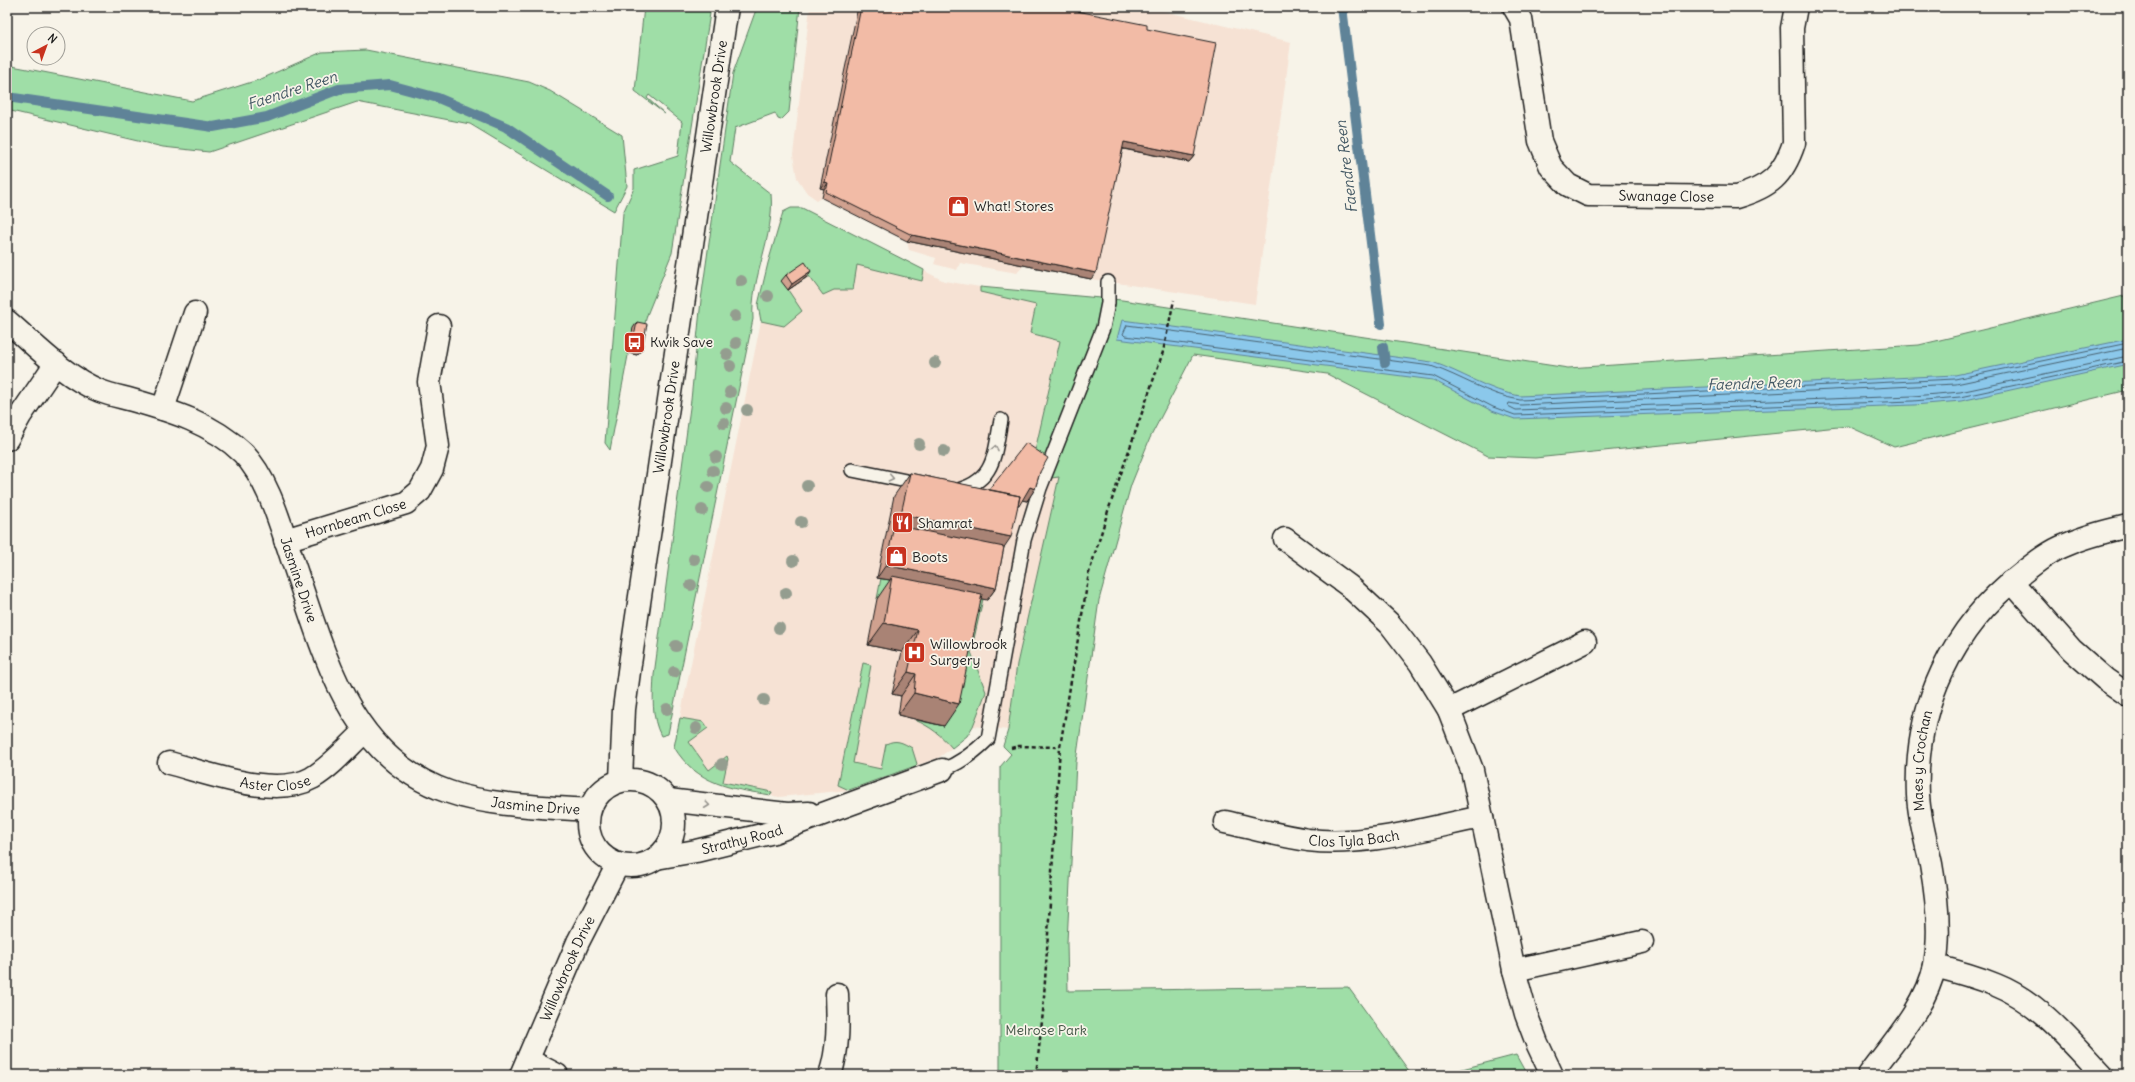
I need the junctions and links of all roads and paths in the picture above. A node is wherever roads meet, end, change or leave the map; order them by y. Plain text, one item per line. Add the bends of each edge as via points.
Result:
1 (727, 7) edge
2 (1514, 7) edge
3 (1796, 7) edge
4 (1108, 282) dead end
5 (1174, 300) dead end
6 (195, 313) dead end
7 (7, 321) edge
8 (438, 326) dead end
9 (56, 363) junction
10 (163, 409) junction
11 (1001, 420) dead end
12 (7, 440) edge
13 (852, 470) dead end
14 (2128, 526) edge
15 (1285, 539) dead end
16 (286, 540) junction
17 (2011, 581) junction
18 (1585, 642) dead end
19 (2128, 695) edge
20 (1449, 710) junction
21 (364, 732) junction
22 (1060, 747) junction
23 (1010, 748) dead end
24 (169, 763) dead end
25 (942, 770) joint
26 (621, 780) junction
27 (668, 800) junction
28 (589, 810) junction
29 (826, 812) junction
30 (1482, 817) junction
31 (1225, 822) dead end
32 (656, 858) junction
33 (618, 864) junction
34 (1642, 942) dead end
35 (1935, 966) junction
36 (1514, 970) junction
37 (837, 994) dead end
38 (524, 1067) edge
39 (557, 1075) edge
40 (830, 1075) edge
41 (1036, 1075) edge
42 (1552, 1075) edge
43 (1870, 1075) edge
44 (2102, 1075) edge

1 - 26 street, Willowbrook Drive via 630,664 624,709
2 - 3 street, Swanage Close via 1521,19 1540,141 1551,167 1568,185 1588,195 1736,197 1773,182 1788,160 1794,143 1792,28
4 - 25 lane via 1108,303 1103,328 1040,488 1024,540 988,739 975,753 959,764
5 - 22 path via 1163,352 1089,573
6 - 10 street
7 - 9 street, Jasmine Drive
8 - 16 street, Hornbeam Close via 429,382 438,446 432,470 420,491 406,503
9 - 10 street, Jasmine Drive via 99,391
9 - 12 street
10 - 16 street, Jasmine Drive via 212,430 243,453 261,477
13 -> 11 lane via 953,491 968,488 984,477 994,455
14 - 17 street, Maes y Crochan via 2066,545 2038,560
15 - 20 street via 1349,586 1390,624 1420,663
16 - 21 street, Jasmine Drive via 325,653 348,706
17 - 19 street via 2072,650
17 - 35 street, Maes y Crochan via 1991,599 1948,657 1933,689 1922,726 1918,795 1921,825 1937,898
18 - 20 street
20 - 30 street via 1472,770
21 - 24 street, Aster Close via 331,766 310,779 290,785 268,786
21 - 28 street, Jasmine Drive via 390,759 420,779 449,792 482,800
22 - 23 path
22 - 41 path via 1044,1012
25 - 29 street, Strathy Road
26 - 27 street via 635,779 648,783
26 - 28 street via 600,792
27 -> 29 street, Strathy Road via 787,814
27 - 32 street via 673,812 672,838 665,850
28 - 33 street via 588,826 591,839 597,850
29 - 32 street, Strathy Road via 774,832
30 - 31 street, Clos Tyla Bach via 1395,836 1354,840 1309,840
30 - 36 street
32 - 33 street via 644,864
33 - 38 street, Willowbrook Drive via 578,942
34 - 36 street
35 - 43 street, Maes y Crochan via 1928,988 1913,1015
35 - 44 street via 1997,985 2020,998 2047,1018
36 - 42 street via 1528,1021
37 - 40 street via 839,1031
38 - 39 street

